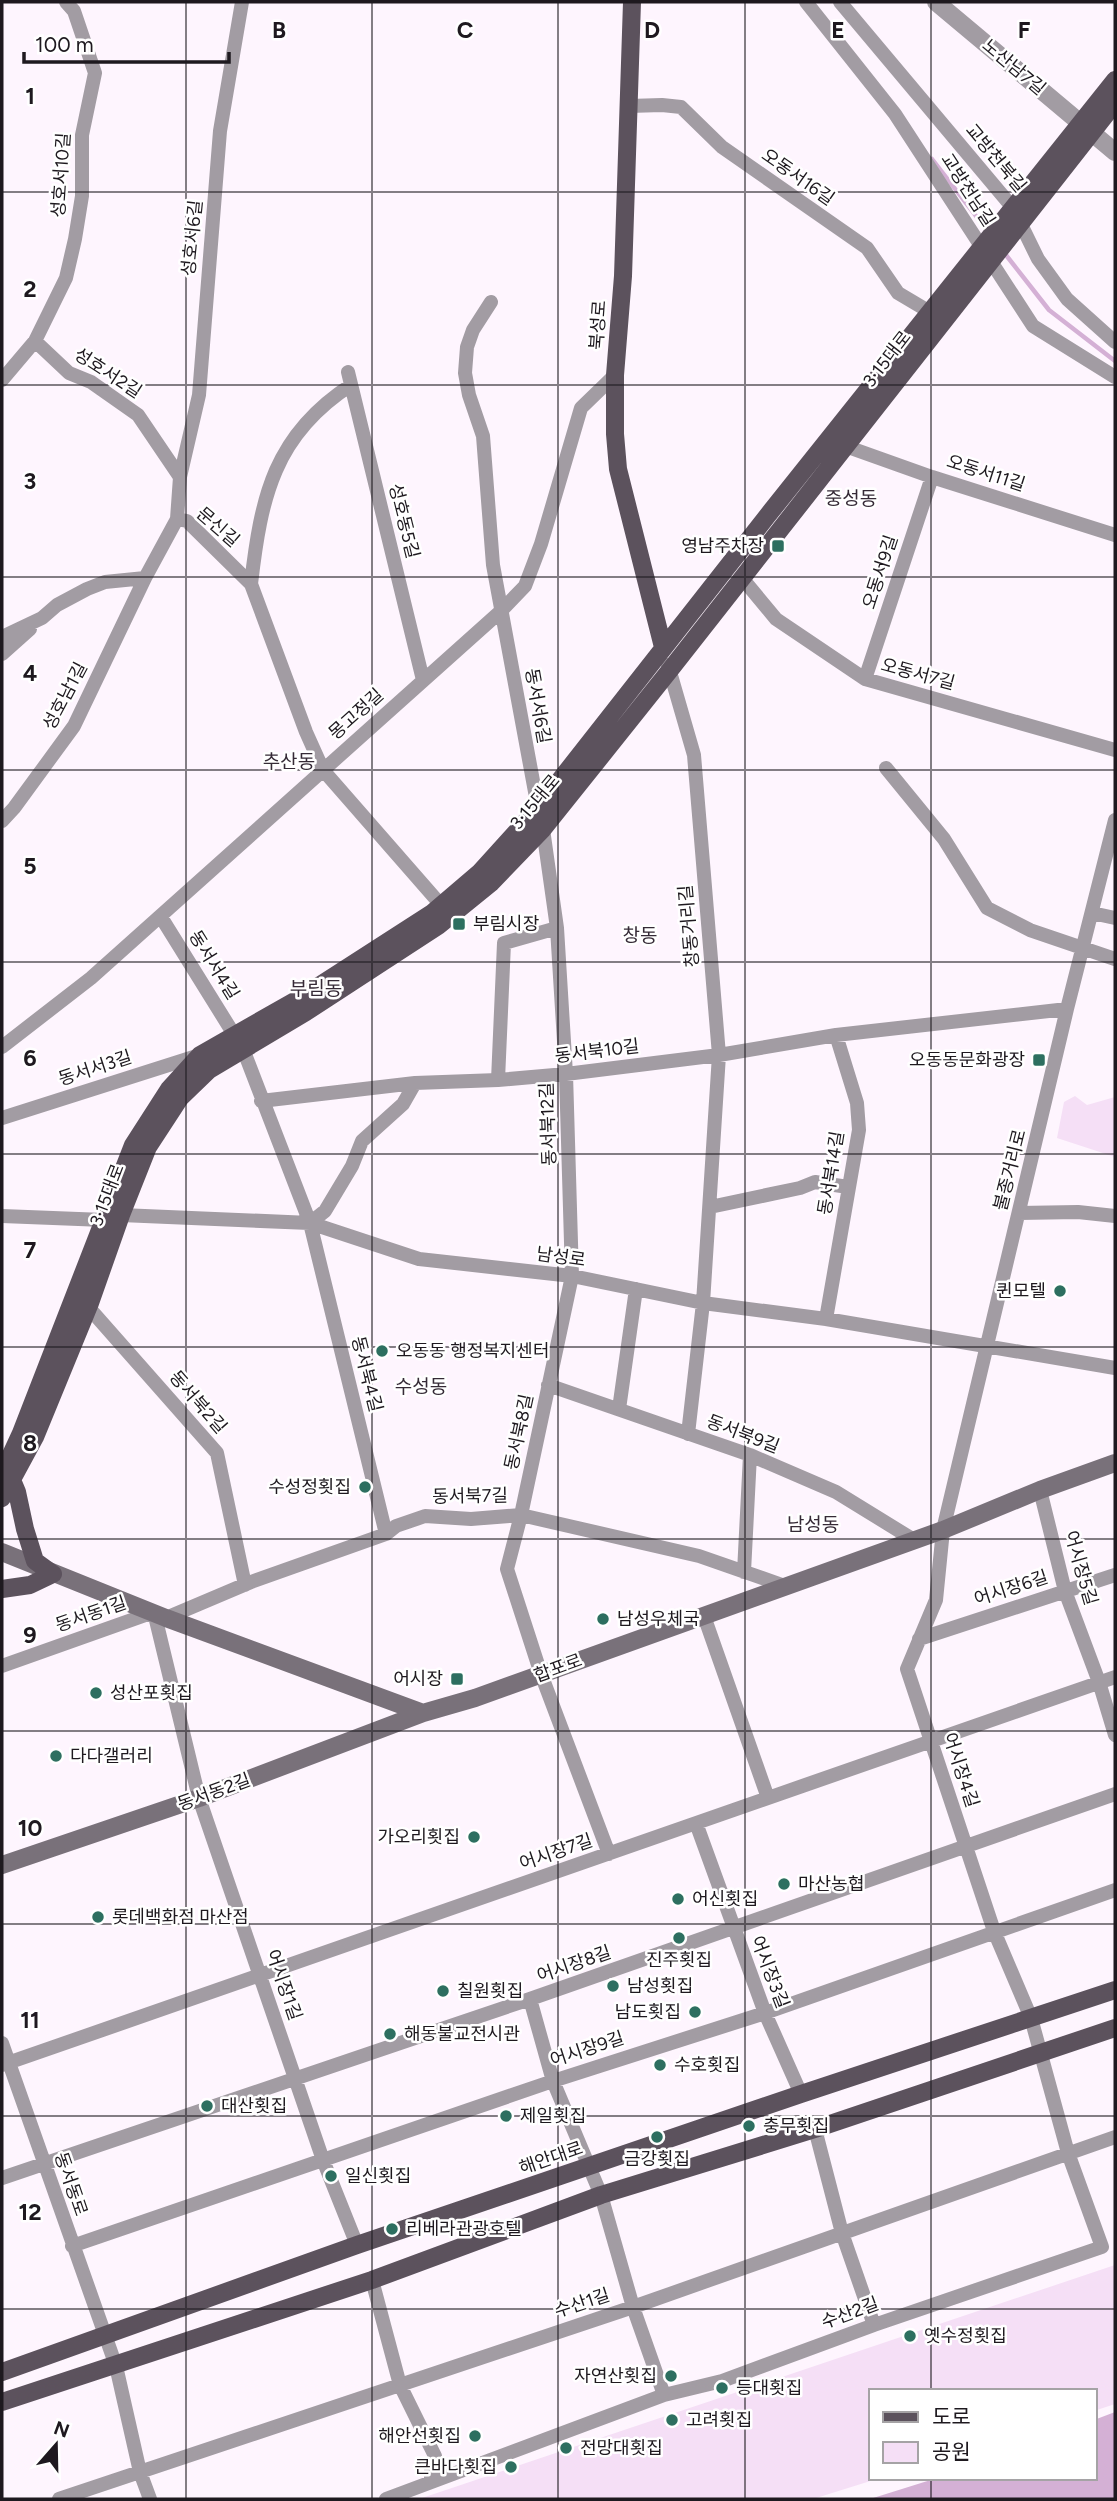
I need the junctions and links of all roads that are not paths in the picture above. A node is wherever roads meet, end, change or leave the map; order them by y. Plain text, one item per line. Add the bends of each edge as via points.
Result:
1 (66, 2) edge
2 (242, 2) edge
3 (632, 2) edge
4 (806, 2) edge
5 (840, 2) edge
6 (939, 3) edge
7 (1115, 80) edge
8 (1115, 103) edge
9 (629, 106) junction
10 (1087, 127) junction
11 (1115, 152) edge
12 (1016, 216) junction
13 (986, 254) junction
14 (491, 302) dead end
15 (930, 312) junction
16 (35, 341) junction
17 (1115, 342) edge
18 (615, 375) junction
19 (1115, 377) edge
20 (2, 380) edge
21 (845, 446) junction
22 (180, 477) junction
23 (932, 477) junction
24 (177, 519) junction
25 (1115, 535) edge
26 (145, 578) junction
27 (742, 578) junction
28 (251, 584) junction
29 (501, 611) junction
30 (42, 618) junction
31 (2, 637) edge
32 (663, 647) junction
33 (2, 654) edge
34 (670, 670) junction
35 (865, 679) junction
36 (423, 680) junction
37 (1115, 750) edge
38 (886, 768) dead end
39 (323, 770) junction
40 (538, 808) junction
41 (1115, 820) edge
42 (2, 821) edge
43 (543, 829) junction
44 (441, 905) junction
45 (1092, 914) junction
46 (161, 917) junction
47 (1115, 918) edge
48 (557, 928) junction
49 (1083, 948) junction
50 (1115, 960) edge
51 (1067, 1009) junction
52 (836, 1035) junction
53 (239, 1041) junction
54 (2, 1048) edge
55 (200, 1055) junction
56 (719, 1055) junction
57 (566, 1074) junction
58 (498, 1080) junction
59 (415, 1083) junction
60 (261, 1101) junction
61 (2, 1118) edge
62 (848, 1187) junction
63 (710, 1207) junction
64 (1019, 1213) junction
65 (2, 1216) edge
66 (1115, 1216) edge
67 (112, 1217) junction
68 (310, 1223) junction
69 (572, 1276) junction
70 (636, 1289) junction
71 (75, 1294) junction
72 (703, 1304) junction
73 (89, 1306) junction
74 (826, 1319) junction
75 (987, 1346) junction
76 (1115, 1368) edge
77 (548, 1385) junction
78 (619, 1409) junction
79 (688, 1434) junction
80 (750, 1455) junction
81 (1115, 1463) edge
82 (7, 1477) edge
83 (1040, 1490) junction
84 (2, 1498) edge
85 (522, 1515) junction
86 (943, 1530) junction
87 (386, 1534) junction
88 (914, 1540) junction
89 (2, 1552) edge
90 (744, 1572) junction
91 (53, 1574) junction
92 (1115, 1574) edge
93 (244, 1584) junction
94 (785, 1587) junction
95 (2, 1589) edge
96 (1065, 1591) junction
97 (160, 1615) junction
98 (704, 1616) junction
99 (919, 1639) junction
100 (2, 1666) edge
101 (541, 1674) junction
102 (1115, 1677) edge
103 (1099, 1682) junction
104 (424, 1713) junction
105 (1115, 1735) edge
106 (931, 1741) junction
107 (1115, 1794) edge
108 (199, 1798) junction
109 (768, 1798) junction
110 (696, 1823) junction
111 (966, 1845) junction
112 (609, 1854) junction
113 (2, 1865) edge
114 (1115, 1890) edge
115 (733, 1929) junction
116 (995, 1931) junction
117 (260, 1976) junction
118 (1115, 1990) edge
119 (530, 1999) junction
120 (765, 2012) junction
121 (1031, 2018) junction
122 (1115, 2028) edge
123 (2, 2043) edge
124 (1041, 2053) junction
125 (5, 2064) edge
126 (295, 2078) junction
127 (553, 2081) junction
128 (801, 2094) junction
129 (815, 2129) junction
130 (1115, 2137) edge
131 (1068, 2153) junction
132 (323, 2160) junction
133 (43, 2164) junction
134 (590, 2167) junction
135 (2, 2178) edge
136 (601, 2195) junction
137 (842, 2233) junction
138 (357, 2245) junction
139 (72, 2246) junction
140 (372, 2280) junction
141 (633, 2307) junction
142 (874, 2325) junction
143 (105, 2337) junction
144 (116, 2366) junction
145 (2, 2372) edge
146 (400, 2385) junction
147 (664, 2395) junction
148 (2, 2402) edge
149 (140, 2472) junction
150 (431, 2481) junction
151 (59, 2499) edge
152 (150, 2499) edge
153 (386, 2499) edge

1 - 16 street, 성호서10길 via 74,11 95,73 82,135 82,196 75,239 66,278
2 - 22 street, 성호서6길 via 220,131 199,395
3 - 9 main road, 북성로
4 - 13 street, 교방천남길 via 895,114
5 - 12 street, 교방천북길
6 - 10 street, 노산남7길
7 - 10 main road, 3·15대로
8 - 10 main road, 3·15대로
9 - 15 street, 오동서16길 via 681,107 722,147 867,248 898,293
9 - 18 main road, 북성로
10 - 11 street, 노산남7길
10 - 12 main road, 3·15대로
12 - 13 main road, 3·15대로
12 - 17 street, 교방천북길 via 1038,259 1067,299
13 - 15 main road, 3·15대로
13 - 19 street, 교방천남길 via 1033,326
13 - 21 main road, 3·15대로
14 - 29 street, 동서서6길 via 472,330 465,373 483,436
15 - 32 main road, 3·15대로
16 - 20 street, 성호서10길
16 - 22 street, 성호서2길 via 69,373 91,382 138,415
18 - 29 street, 몽고정길 via 581,408 525,586
18 - 32 main road, 북성로 via 618,469
21 - 23 street, 오동서11길
21 - 27 main road, 3·15대로
22 - 24 street
23 - 25 street, 오동서11길
23 - 35 street, 오동서9길
24 - 26 street, 문신길
24 - 28 street, 문신길 via 187,521
26 - 30 street via 106,582 57,605
26 - 42 street, 성호남1길 via 74,726
27 - 34 main road, 3·15대로
27 - 35 street, 오동서7길 via 776,619
28 - 36 street, 성호동5길 via 276,467 304,423 350,379
28 - 39 street, 문신길
29 - 36 street, 몽고정길
29 - 40 street, 동서서6길
30 - 31 street
30 - 33 street
32 - 34 street, 창동거리길
32 - 40 main road, 3·15대로
34 - 43 main road, 3·15대로
34 - 56 street, 창동거리길 via 694,755
35 - 37 street, 오동서7길
36 - 39 street, 몽고정길
38 - 49 street via 944,839 986,908 1030,930
39 - 44 street, 문신길
39 - 46 street, 몽고정길
40 - 44 main road, 3·15대로 via 480,872
41 - 45 street, 불종거리로
43 - 48 street, 동서북12길
43 - 53 main road, 3·15대로 via 491,883 438,926 306,1012
44 - 53 main road, 3·15대로
45 - 47 street
45 - 49 street, 불종거리로
46 - 53 street, 동서서4길
46 - 54 street, 몽고정길
48 - 57 street, 동서북12길
48 - 58 street via 504,943
49 - 50 street
49 - 51 street, 불종거리로
51 - 52 street, 동서북10길
51 - 64 street, 불종거리로
52 - 56 street, 동서북10길
52 - 62 street, 동서북14길 via 857,1103 859,1130
53 - 55 main road, 3·15대로
53 - 60 street, 동서서4길
53 - 67 main road, 3·15대로 via 180,1098
55 - 61 street, 동서서3길
55 - 67 main road, 3·15대로 via 169,1089 133,1145
56 - 57 street, 동서북10길
56 - 63 street, 창동거리길
57 - 58 street, 동서북10길
57 - 69 street, 동서북12길
58 - 59 street, 동서북10길
59 - 60 street, 동서북10길
59 - 68 street via 403,1104 362,1142 325,1210
60 - 68 street
62 - 63 street via 815,1182
62 - 74 street, 동서북14길
63 - 72 street, 창동거리길
64 - 66 street
64 - 75 street, 불종거리로
65 - 67 street, 남성로
67 - 68 street, 남성로
67 - 71 main road, 3·15대로
67 - 73 main road, 3·15대로
68 - 69 street, 남성로 via 419,1259
68 - 87 street, 동서북4길
69 - 70 street, 남성로
69 - 77 street, 동서북8길
70 - 72 street, 남성로
70 - 78 street
71 - 73 street, 동서북2길
71 - 82 main road, 3·15대로
72 - 74 street, 남성로
72 - 79 street, 창동거리길
73 - 82 main road, 3·15대로 via 35,1437
73 - 93 street, 동서북2길 via 218,1453
74 - 75 street, 남성로
75 - 76 street, 남성로
75 - 86 street, 불종거리로
77 - 78 street, 동서북9길
77 - 85 street, 동서북8길
78 - 79 street, 동서북9길
79 - 80 street, 동서북9길
80 - 88 street, 동서북9길 via 836,1492
80 - 90 street
81 - 83 main road, 합포로
82 - 84 main road, 3·15대로
82 - 91 main road via 18,1492 35,1561
83 - 86 main road, 합포로
83 - 96 street, 어시장5길
85 - 87 street, 동서북7길 via 425,1516
85 - 90 street, 동서북7길 via 699,1556
85 - 101 street, 동서북8길 via 507,1569
86 - 88 main road, 합포로
86 - 99 street, 어시장4길 via 936,1600
87 - 93 street, 동서북7길
88 - 94 main road, 합포로
89 - 91 main road
90 - 94 street, 동서북7길
91 - 95 main road via 30,1585
91 - 97 main road
92 - 96 street, 어시장6길
93 - 97 street, 동서북7길
94 - 98 main road, 합포로
96 - 99 street, 어시장6길
96 - 103 street, 어시장5길
97 - 100 street, 동서동1길
97 - 104 main road
97 - 108 street, 어시장1길
98 - 101 main road, 합포로
98 - 109 street
99 - 106 street, 어시장4길 via 907,1669
101 - 104 main road, 합포로
101 - 112 street, 동서북8길
102 - 103 street, 어시장7길
103 - 105 street, 어시장5길
103 - 106 street, 어시장7길
104 - 108 main road, 동서동2길
106 - 109 street, 어시장7길
106 - 111 street, 어시장4길
107 - 111 street, 어시장8길
108 - 113 main road, 동서동2길
108 - 117 street, 어시장1길
109 - 110 street, 어시장7길
110 - 112 street, 어시장7길
110 - 115 street, 어시장3길
111 - 115 street, 어시장8길
111 - 116 street, 어시장4길
112 - 117 street, 어시장7길
114 - 116 street, 어시장9길
115 - 119 street, 어시장8길
115 - 120 street, 어시장3길
116 - 120 street, 어시장9길
116 - 121 street, 어시장4길
117 - 125 street, 어시장7길
117 - 126 street, 어시장1길
118 - 121 main road, 해안대로
119 - 126 street, 어시장8길
119 - 127 street
120 - 127 street, 어시장9길
120 - 128 street, 어시장3길
121 - 124 street, 수산2길
121 - 128 main road, 해안대로
122 - 124 main road
123 - 125 street, 동서동로
124 - 129 main road
124 - 131 street, 수산2길
125 - 133 street, 동서동로
126 - 132 street, 어시장1길
126 - 133 street, 어시장8길
127 - 132 street, 어시장9길
127 - 134 street
128 - 134 main road, 해안대로
129 - 136 main road
129 - 137 street
130 - 131 street, 수산1길
131 - 137 street, 수산1길
131 - 142 street, 수산2길 via 1102,2247
132 - 138 street, 어시장1길
132 - 139 street, 어시장9길
133 - 135 street, 어시장8길
133 - 139 street, 동서동로
134 - 136 street
134 - 138 main road, 해안대로
136 - 140 main road
136 - 141 street
137 - 141 street, 수산1길
137 - 142 street
138 - 143 main road, 해안대로
139 - 143 street, 동서동로
140 - 144 main road
140 - 146 street
141 - 146 street, 수산1길
141 - 147 street
142 - 147 street, 수산2길 via 722,2381
143 - 144 street, 동서동로
143 - 145 main road, 해안대로
144 - 148 main road
144 - 149 street, 동서동로
146 - 149 street, 수산1길
146 - 150 street via 435,2456
147 - 150 street, 수산2길
149 - 151 street, 수산1길
149 - 152 street, 동서동로
150 - 153 street, 수산2길

